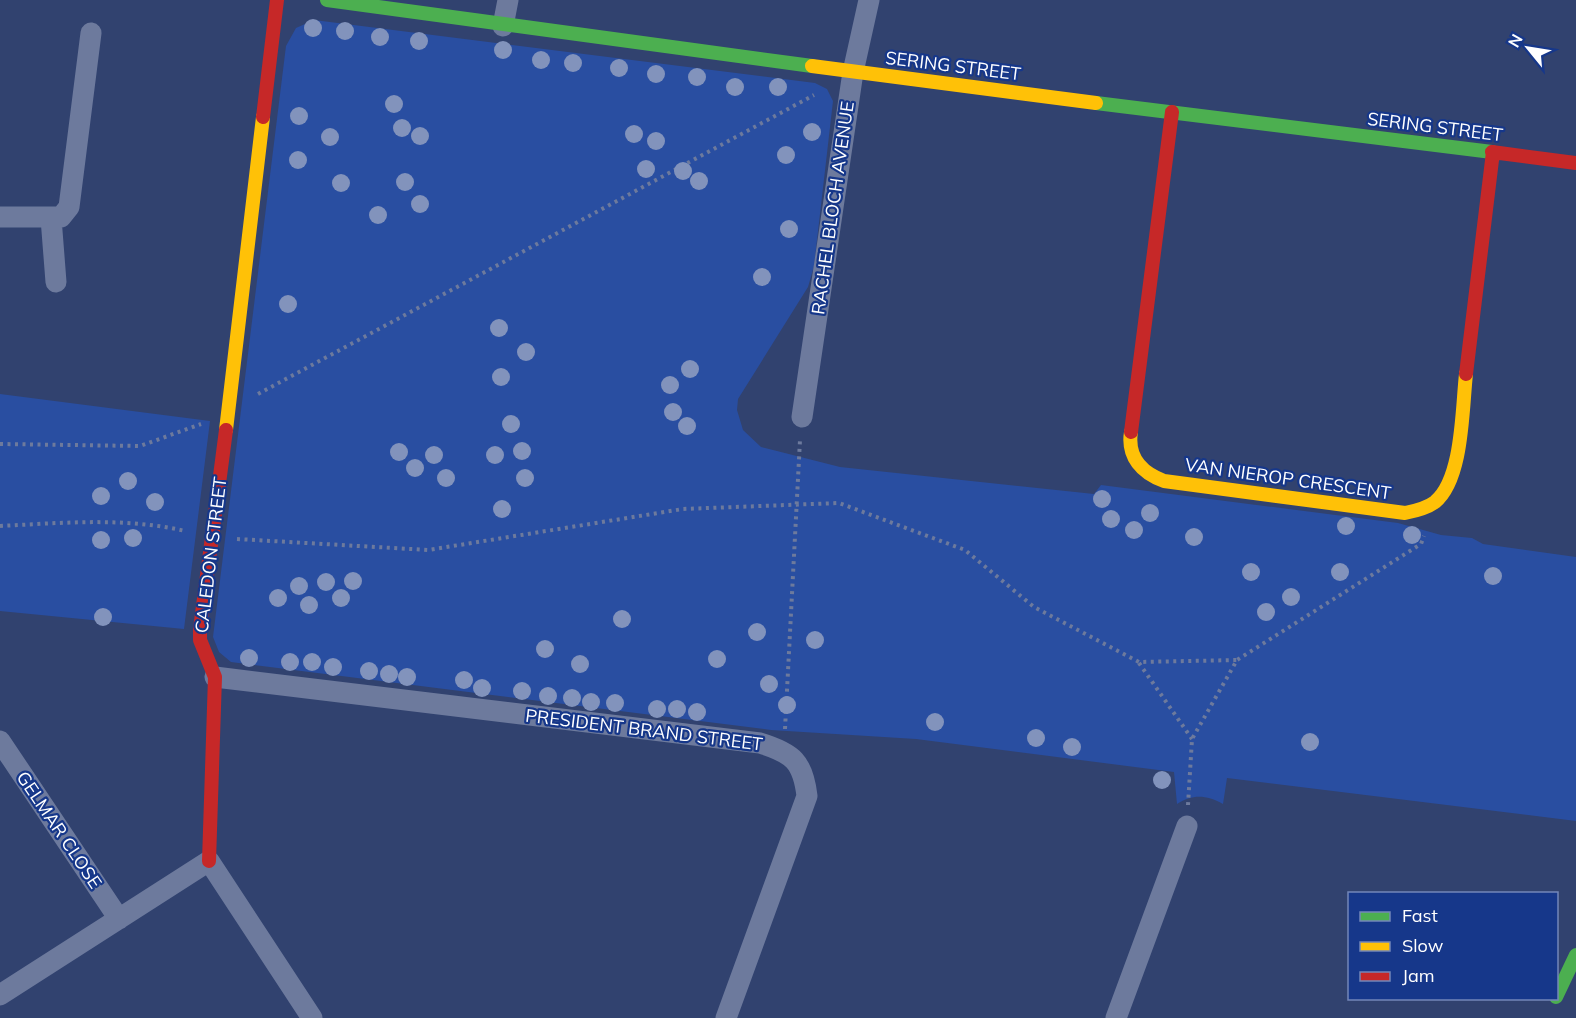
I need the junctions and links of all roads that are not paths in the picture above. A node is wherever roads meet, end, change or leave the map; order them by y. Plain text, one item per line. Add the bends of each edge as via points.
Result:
1 (277, 0) edge
2 (327, 0) edge
3 (508, 0) edge
4 (869, 0) edge
5 (503, 26) junction
6 (91, 33) dead end
7 (853, 72) junction
8 (1172, 112) junction
9 (1493, 153) junction
10 (1576, 163) edge
11 (0, 217) edge
12 (51, 218) junction
13 (56, 282) dead end
14 (802, 417) road end
15 (215, 677) junction
16 (0, 741) edge
17 (1187, 826) road end
18 (209, 861) junction
19 (119, 919) junction
20 (1576, 955) edge
21 (1558, 994) edge
22 (0, 995) edge
23 (312, 1018) edge
24 (726, 1018) edge
25 (1116, 1018) edge

1 - 15 street, CALEDON STREET via 200,629 200,640
2 - 5 street, SERING STREET
3 - 5 street
4 - 7 street, RACHEL BLOCH AVENUE
5 - 7 street, SERING STREET
6 - 12 street via 69,207 61,217
7 - 8 street, SERING STREET
7 - 14 street, RACHEL BLOCH AVENUE
8 - 9 street, SERING STREET
8 - 9 street, VAN NIEROP CRESCENT via 1130,437 1131,454 1149,476 1164,481 1405,513 1435,504 1446,491 1454,471
9 - 10 street, SERING STREET
11 - 12 street
12 - 13 street
15 - 18 street, CALEDON STREET
15 - 24 street, PRESIDENT BRAND STREET via 760,743 784,750 801,767 807,796
16 - 19 street, GELMAR CLOSE
17 - 25 street
18 - 19 street
18 - 23 street
19 - 22 street
20 - 21 street

